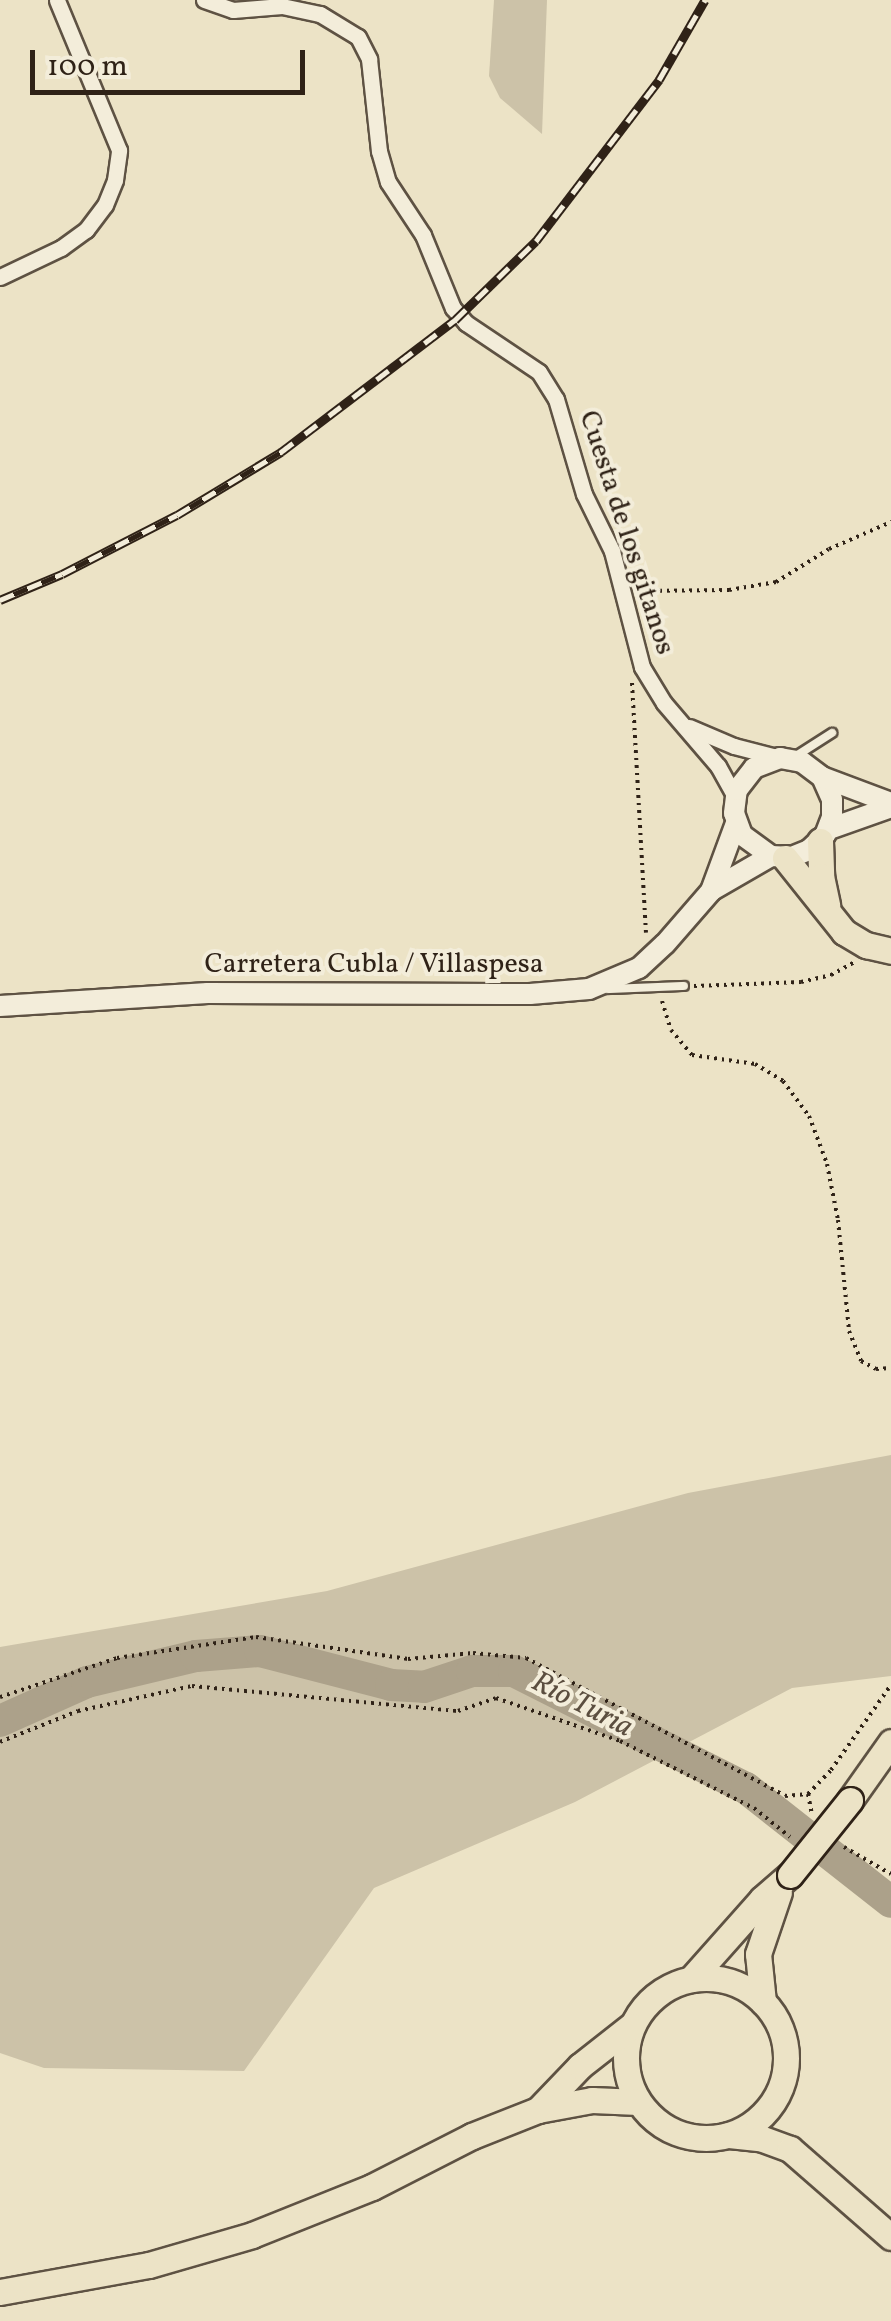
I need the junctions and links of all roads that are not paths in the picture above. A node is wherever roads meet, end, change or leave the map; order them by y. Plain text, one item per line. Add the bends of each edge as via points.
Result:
1 (57, 0) edge
2 (204, 0) edge
3 (0, 277) edge
4 (686, 725) junction
5 (832, 733) dead end
6 (786, 759) junction
7 (822, 777) junction
8 (735, 798) junction
9 (891, 805) edge
10 (736, 823) junction
11 (824, 835) junction
12 (778, 857) junction
13 (710, 891) junction
14 (832, 919) junction
15 (891, 951) edge
16 (684, 986) dead end
17 (588, 989) junction
18 (0, 1006) edge
19 (891, 1742) edge
20 (790, 1876) junction
21 (691, 1979) junction
22 (764, 2002) junction
23 (632, 2026) junction
24 (780, 2090) junction
25 (638, 2102) junction
26 (538, 2110) junction
27 (729, 2135) junction
28 (790, 2149) junction
29 (891, 2237) edge
30 (0, 2292) edge

1 - 3 street via 119,150 116,180 86,230
2 - 4 street, Cuesta de los gitanos via 233,10 282,6 320,14 358,37 369,59 378,151 388,182 423,235 453,308 538,372 556,398 584,494 612,551 636,654 658,694
4 - 6 street, Cuesta de los gitanos
4 - 8 street, Cuesta de los gitanos
5 - 6 lane
6 - 7 street
6 - 8 street via 748,772
7 - 9 street
7 - 11 street via 833,806
8 - 10 street
9 - 11 street
10 - 12 street via 750,844
10 - 13 street, Carretera Cubla / Villaspesa
11 - 12 street via 802,854
11 - 14 highway via 820,876
12 - 13 street, Carretera Cubla / Villaspesa
12 - 14 highway
13 - 17 street, Carretera Cubla / Villaspesa via 651,959
14 - 15 highway via 858,942
16 - 17 lane
17 - 18 street, Carretera Cubla / Villaspesa via 208,993
19 - 20 highway, bridge
20 - 21 highway
20 - 22 highway via 772,1902 758,1954
21 - 22 highway via 738,1984
21 - 23 highway via 662,1990
22 - 24 highway via 785,2044
23 - 25 highway via 625,2057
23 - 26 highway
24 - 27 highway via 762,2116
24 - 28 highway
25 - 26 highway via 592,2100
25 - 27 highway via 674,2132 704,2139
26 - 30 highway via 252,2236 149,2266
27 - 28 highway
28 - 29 highway

